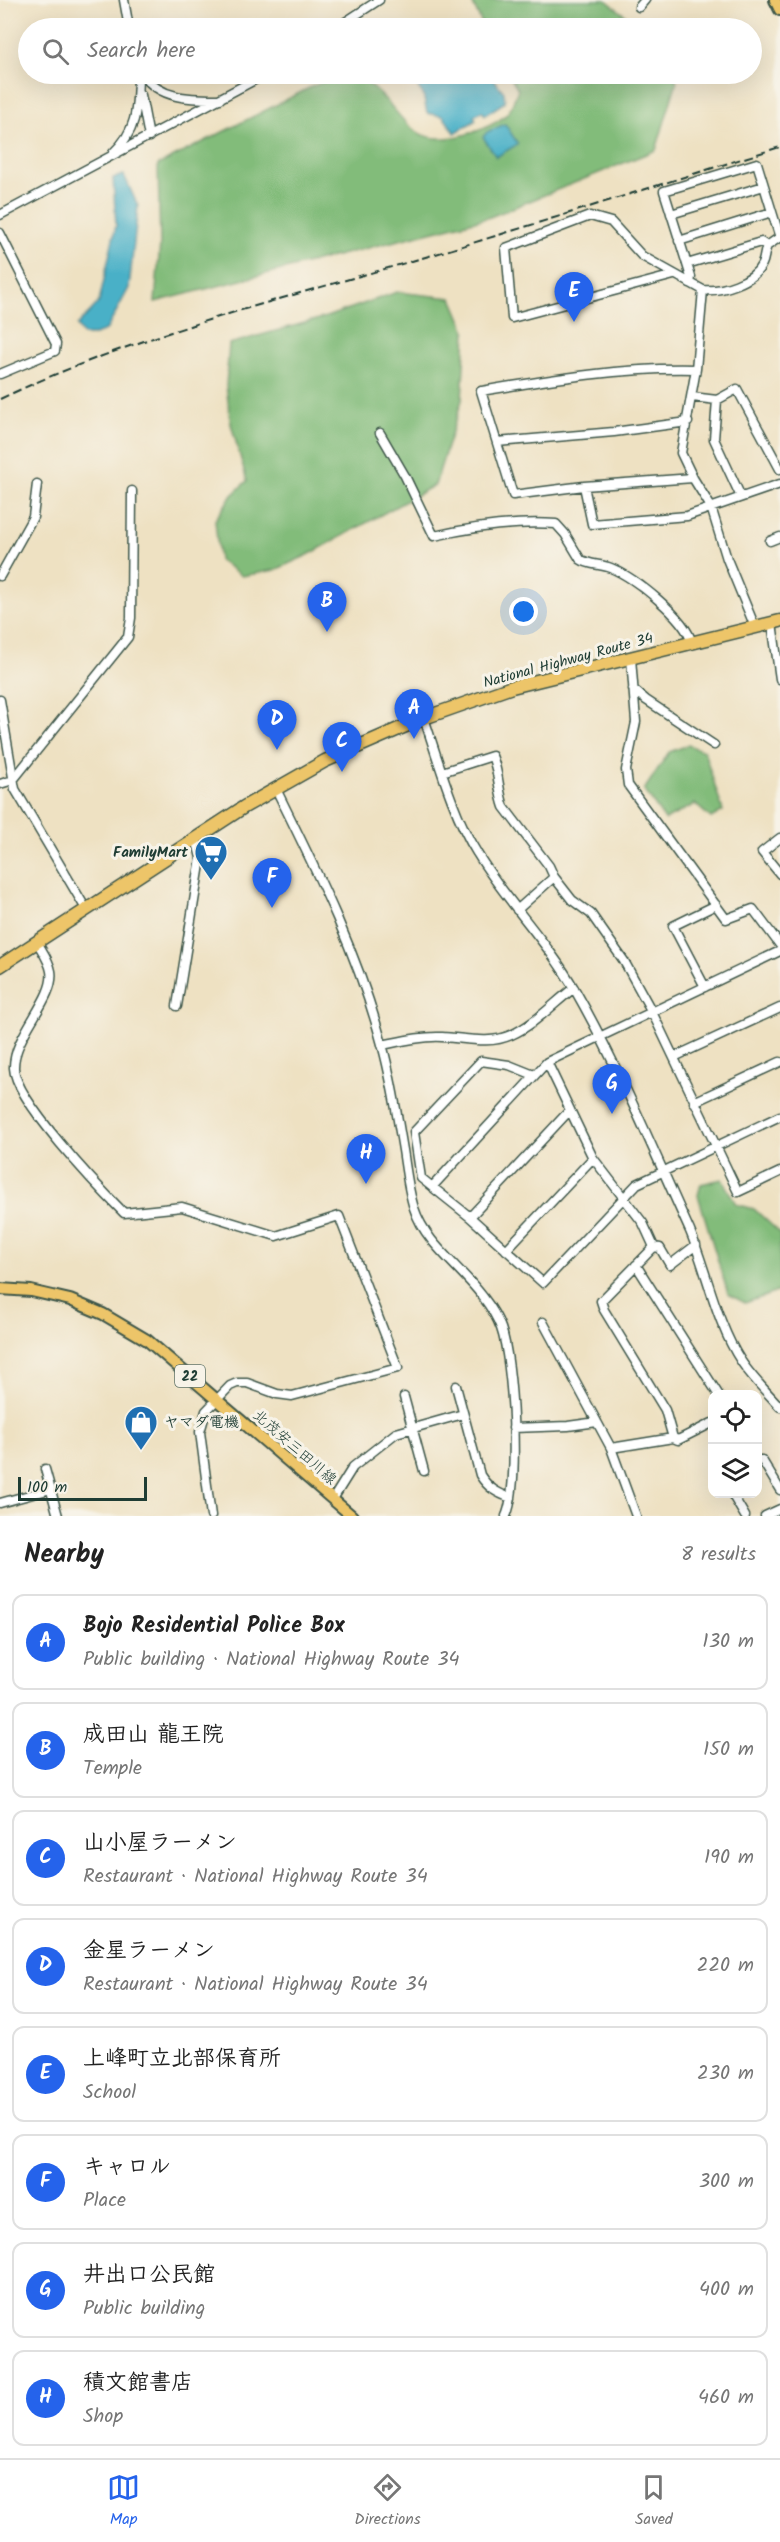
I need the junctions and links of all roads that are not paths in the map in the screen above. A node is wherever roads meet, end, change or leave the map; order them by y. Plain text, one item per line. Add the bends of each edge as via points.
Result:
1 (124, 0) edge
2 (379, 0) edge
3 (645, 0) edge
4 (775, 0) edge
5 (639, 7) dead end
6 (780, 10) edge
7 (127, 18) edge
8 (351, 18) edge
9 (139, 84) edge
10 (140, 84) edge
11 (152, 84) edge
12 (248, 84) edge
13 (221, 99) junction
14 (149, 137) junction
15 (106, 159) junction
16 (764, 186) junction
17 (772, 213) junction
18 (671, 214) junction
19 (0, 215) edge
20 (0, 233) edge
21 (780, 237) edge
22 (679, 241) junction
23 (767, 246) junction
24 (687, 264) junction
25 (674, 275) junction
26 (690, 283) junction
27 (704, 290) junction
28 (696, 369) junction
29 (0, 374) edge
30 (692, 397) junction
31 (717, 400) junction
32 (688, 422) junction
33 (380, 433) dead end
34 (497, 442) junction
35 (779, 463) edge
36 (693, 478) junction
37 (37, 484) dead end
38 (780, 484) edge
39 (584, 486) junction
40 (132, 491) dead end
41 (741, 497) junction
42 (711, 507) junction
43 (780, 537) edge
44 (770, 542) dead end
45 (0, 576) edge
46 (776, 622) edge
47 (755, 627) junction
48 (692, 643) junction
49 (631, 658) junction
50 (780, 678) edge
51 (633, 688) junction
52 (0, 699) edge
53 (424, 718) junction
54 (714, 746) dead end
55 (442, 772) junction
56 (13, 780) junction
57 (0, 784) edge
58 (276, 789) junction
59 (196, 838) junction
60 (780, 838) edge
61 (780, 874) edge
62 (554, 877) junction
63 (716, 905) junction
64 (86, 909) junction
65 (517, 910) junction
66 (37, 942) junction
67 (780, 945) edge
68 (780, 951) edge
69 (0, 966) edge
70 (705, 987) junction
71 (574, 988) junction
72 (177, 1006) dead end
73 (780, 1008) edge
74 (652, 1012) junction
75 (600, 1037) junction
76 (382, 1045) junction
77 (674, 1058) junction
78 (547, 1062) junction
79 (780, 1062) edge
80 (534, 1075) junction
81 (694, 1102) junction
82 (570, 1110) junction
83 (780, 1116) edge
84 (716, 1147) junction
85 (593, 1158) junction
86 (663, 1171) junction
87 (780, 1172) edge
88 (432, 1187) junction
89 (622, 1197) junction
90 (470, 1217) junction
91 (696, 1245) junction
92 (654, 1247) junction
93 (506, 1250) junction
94 (636, 1265) junction
95 (0, 1289) edge
96 (543, 1322) dead end
97 (456, 1386) dead end
98 (715, 1390) edge
99 (404, 1398) dead end
100 (218, 1400) junction
101 (780, 1407) edge
102 (463, 1414) junction
103 (597, 1422) junction
104 (708, 1425) edge
105 (412, 1428) junction
106 (513, 1428) junction
107 (673, 1438) junction
108 (611, 1448) junction
109 (762, 1460) edge
110 (45, 1469) dead end
111 (424, 1471) dead end
112 (51, 1489) junction
113 (780, 1490) edge
114 (511, 1498) junction
115 (734, 1498) edge
116 (333, 1499) junction
117 (0, 1503) edge
118 (780, 1509) edge
119 (58, 1516) edge
120 (212, 1516) edge
121 (352, 1516) edge
122 (506, 1516) edge
123 (636, 1516) edge
124 (745, 1516) edge
125 (765, 1516) edge

1 - 7 street
2 - 8 street
3 - 5 street
4 - 6 main road
9 - 15 street via 137,112 130,130 120,147
10 - 14 street
11 - 13 street via 180,99
12 - 13 street
13 - 14 street
14 - 15 street
15 - 19 street
16 - 17 street
16 - 18 street
16 - 18 street via 756,163 664,191
17 - 21 street
17 - 22 street
18 - 22 street
20 - 29 street via 56,344 55,351
21 - 23 street
22 - 24 street
23 - 24 street via 761,242
23 - 27 street via 761,267 746,281
24 - 26 street
25 - 25 street via 512,318 506,248 590,216 611,222 642,256
25 - 26 street
26 - 27 street
27 - 28 street
28 - 30 street
28 - 34 street via 648,368 481,392
30 - 31 street
30 - 32 street
31 - 35 street via 737,389
31 - 41 street via 714,440
32 - 34 street
32 - 36 street via 681,453
33 - 48 street via 434,536 475,527 556,524 579,559 630,577 674,616
34 - 39 street via 513,495
36 - 39 street
36 - 42 street
37 - 45 street via 33,517
38 - 41 street
39 - 42 street via 592,524 687,516
40 - 56 street via 128,637
41 - 42 street
42 - 47 street
43 - 44 street
46 - 47 highway, National Highway Route 34
46 - 50 street
47 - 48 highway, National Highway Route 34
48 - 49 highway, National Highway Route 34
49 - 51 street
49 - 53 highway, National Highway Route 34 via 512,687
51 - 54 street
51 - 63 street via 636,722 626,770 628,785
52 - 56 street
53 - 55 street
53 - 58 highway, National Highway Route 34 via 325,761
55 - 62 street via 492,756 504,807
55 - 65 street via 475,851
56 - 57 street
56 - 64 street via 19,797
58 - 59 highway, National Highway Route 34
58 - 76 street via 334,907
59 - 64 highway, National Highway Route 34
59 - 72 street via 201,858
60 - 61 street via 762,852
62 - 65 street
62 - 74 street via 604,931
63 - 67 street via 726,919 753,909
63 - 70 street via 673,926
64 - 66 highway, National Highway Route 34
65 - 71 street
66 - 69 highway, National Highway Route 34
66 - 100 street via 51,968 51,984 14,1059 16,1080 54,1136 124,1213 182,1207 276,1236 339,1216 398,1368 292,1396 237,1383
68 - 70 street
70 - 74 street
71 - 75 street
71 - 76 street via 511,1035 494,1040 440,1036
73 - 77 street
74 - 75 street
74 - 77 street
75 - 78 street
75 - 86 street
76 - 106 street via 414,1207 427,1235 482,1296 501,1328 508,1356
77 - 81 street
78 - 80 street
78 - 82 street
79 - 81 street
80 - 88 street
80 - 88 street via 509,1065 481,1061 414,1132 421,1178
81 - 84 street
82 - 85 street
82 - 90 street
83 - 84 street
84 - 86 street
84 - 87 street via 738,1192
85 - 89 street
85 - 93 street
86 - 89 street
86 - 91 street
88 - 90 street
89 - 92 street via 643,1223
89 - 93 street via 543,1283
90 - 93 street
91 - 92 street via 670,1265 660,1248
91 - 101 street via 740,1359
92 - 94 street
94 - 98 street
94 - 107 street via 601,1300 665,1410
95 - 100 main road, 北茂安三田川線 / 22 via 70,1300 103,1314 147,1340
96 - 103 street
97 - 102 street
99 - 105 street
100 - 116 main road, 北茂安三田川線 / 22
100 - 120 street via 206,1411 200,1432
102 - 105 street
102 - 114 street via 480,1475 498,1494
103 - 106 street
103 - 108 street
104 - 107 street via 678,1440
105 - 111 street
105 - 116 street via 396,1432 353,1467
106 - 114 street
107 - 108 street
108 - 123 street
109 - 113 street
110 - 112 street
112 - 117 street
112 - 119 street
114 - 122 street
115 - 124 street
116 - 121 main road, 北茂安三田川線 / 22
118 - 125 street

